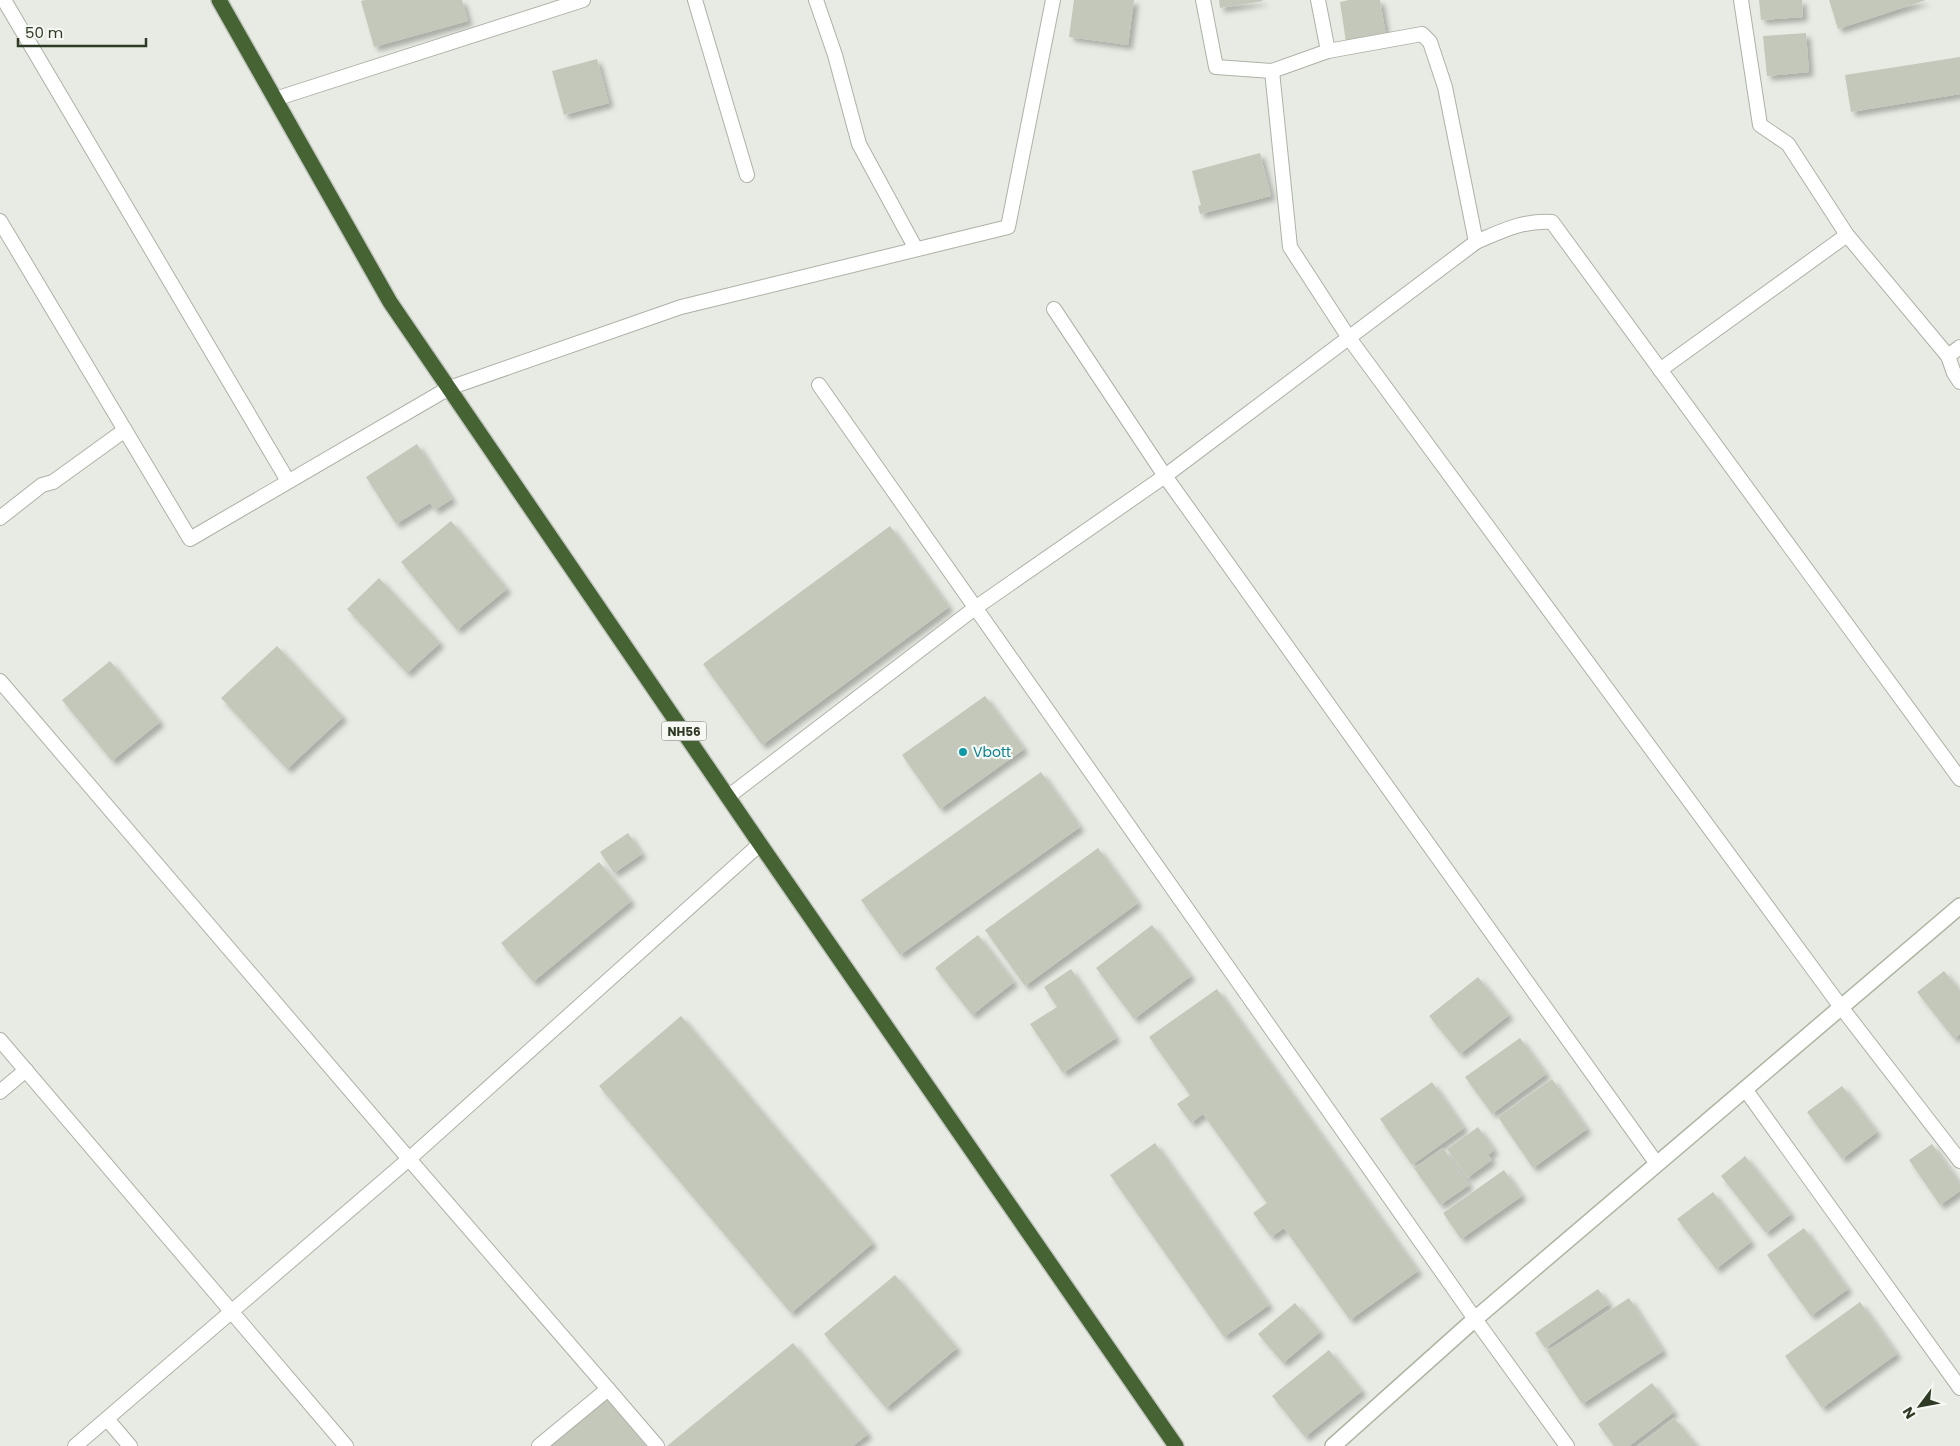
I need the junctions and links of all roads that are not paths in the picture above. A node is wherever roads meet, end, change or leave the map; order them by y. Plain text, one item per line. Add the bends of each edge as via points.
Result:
1 (4, 0) edge
2 (219, 0) edge
3 (584, 0) edge
4 (695, 0) edge
5 (816, 0) edge
6 (1053, 0) edge
7 (1203, 0) edge
8 (1318, 0) edge
9 (1740, 0) edge
10 (1328, 51) junction
11 (1272, 71) junction
12 (275, 99) junction
13 (747, 175) dead end
14 (0, 221) edge
15 (1847, 234) junction
16 (1476, 242) junction
17 (916, 250) junction
18 (1054, 309) dead end
19 (1349, 338) junction
20 (1960, 347) edge
21 (1948, 356) junction
22 (1660, 370) junction
23 (1960, 382) edge
24 (819, 386) dead end
25 (449, 388) junction
26 (125, 430) junction
27 (1165, 476) junction
28 (288, 481) junction
29 (0, 518) edge
30 (975, 608) junction
31 (0, 681) edge
32 (1960, 779) edge
33 (729, 796) junction
34 (760, 844) junction
35 (1960, 906) edge
36 (1842, 1007) junction
37 (0, 1040) edge
38 (26, 1070) junction
39 (1745, 1089) junction
40 (0, 1092) edge
41 (409, 1159) junction
42 (1960, 1161) edge
43 (1657, 1164) junction
44 (231, 1312) junction
45 (1476, 1319) junction
46 (608, 1388) junction
47 (1960, 1388) edge
48 (107, 1419) junction
49 (76, 1446) edge
50 (130, 1446) edge
51 (346, 1446) edge
52 (539, 1446) edge
53 (657, 1446) edge
54 (1176, 1446) edge
55 (1333, 1446) edge
56 (1567, 1446) edge

1 - 28 street
2 - 12 highway, NH56
3 - 12 street
4 - 13 street
5 - 17 street via 859,144
6 - 17 street via 1008,227
7 - 11 street via 1216,67
8 - 10 street
9 - 15 street via 1760,125 1788,144
10 - 11 street
10 - 16 street via 1422,34 1430,42 1445,87
11 - 19 street via 1290,247
12 - 25 highway, NH56 via 390,302
14 - 26 street
15 - 21 street
15 - 22 street
16 - 19 street
16 - 22 street via 1534,221 1552,222
17 - 25 street via 680,307
18 - 27 street
19 - 27 street
19 - 36 street
20 - 21 street
21 - 23 street
22 - 32 street
24 - 30 street
25 - 28 street
25 - 33 highway, NH56
26 - 28 street via 190,539
26 - 29 street via 53,482 42,485
27 - 30 street
27 - 43 street
30 - 33 street
30 - 45 street
31 - 41 street
33 - 34 highway, NH56
34 - 41 street
34 - 54 highway, NH56
35 - 36 street
36 - 39 street
36 - 42 street
37 - 38 street
38 - 40 street
38 - 44 street
39 - 43 street
39 - 47 street
41 - 44 street
41 - 46 street
43 - 45 street
44 - 48 street
44 - 51 street
45 - 55 street
45 - 56 street
46 - 52 street
46 - 53 street
48 - 49 street
48 - 50 street

